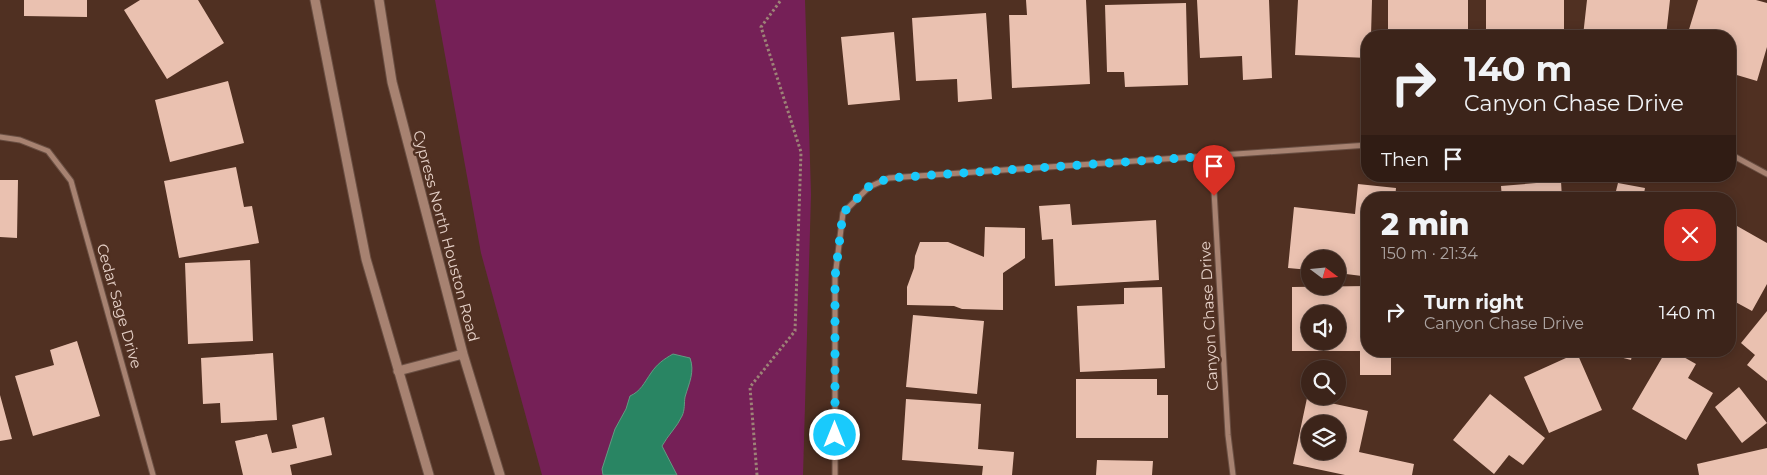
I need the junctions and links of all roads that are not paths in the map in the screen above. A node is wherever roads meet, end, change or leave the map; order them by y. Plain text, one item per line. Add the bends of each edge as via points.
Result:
1 (315, 0) edge
2 (379, 0) edge
3 (0, 137) edge
4 (1361, 145) edge
5 (1212, 156) junction
6 (1736, 157) edge
7 (1767, 174) edge
8 (463, 354) junction
9 (398, 372) junction
10 (153, 475) edge
11 (429, 475) edge
12 (500, 475) edge
13 (835, 475) edge
14 (1233, 475) edge

1 - 9 street via 366,259
2 - 8 street, Cypress North Houston Road via 392,82
3 - 10 street, Cedar Sage Drive via 20,140 48,151 71,181
4 - 5 street
5 - 13 street via 889,178 868,187 843,213 835,277
5 - 14 street, Canyon Chase Drive
6 - 7 street
8 - 9 street
8 - 12 street, Cypress North Houston Road
9 - 11 street

